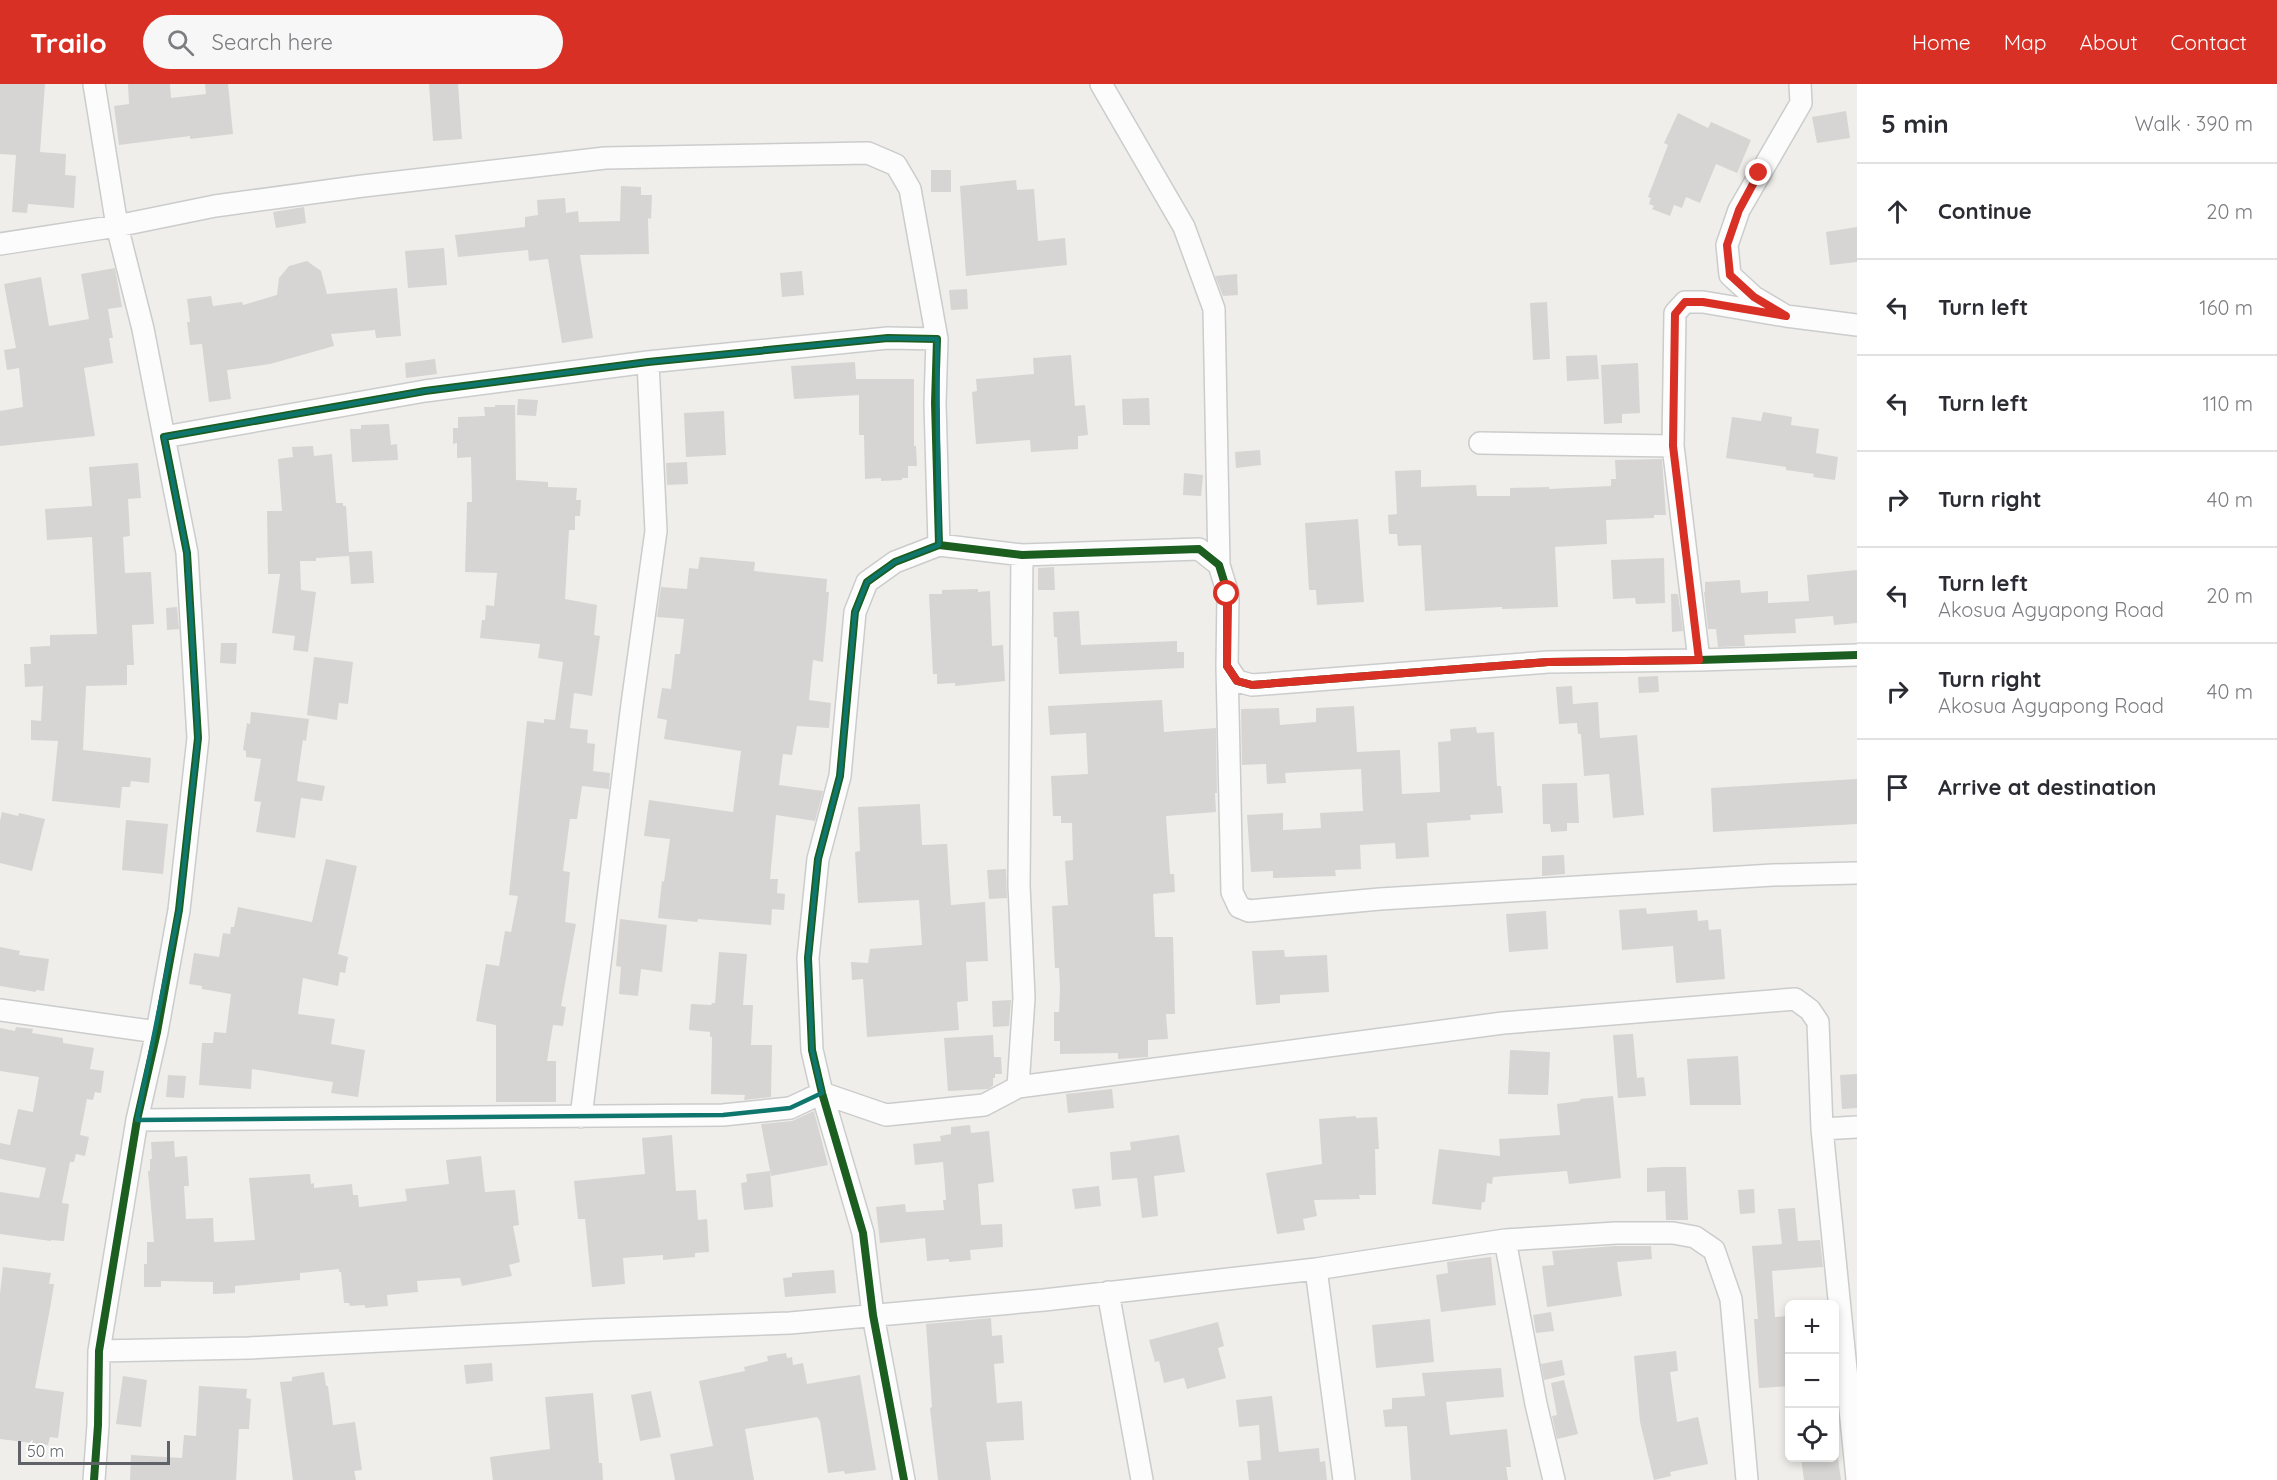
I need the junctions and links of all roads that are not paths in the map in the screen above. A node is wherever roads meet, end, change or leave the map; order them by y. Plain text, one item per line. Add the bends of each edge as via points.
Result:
1 (94, 84) edge
2 (1101, 84) edge
3 (1800, 84) edge
4 (117, 226) junction
5 (0, 244) edge
6 (1786, 316) junction
7 (1857, 325) edge
8 (936, 339) junction
9 (648, 362) junction
10 (164, 437) junction
11 (1480, 443) dead end
12 (1673, 446) junction
13 (939, 545) junction
14 (1022, 555) junction
15 (1219, 565) junction
16 (1857, 655) edge
17 (1699, 660) junction
18 (1227, 666) junction
19 (1857, 873) edge
20 (0, 1010) edge
21 (157, 1032) junction
22 (1018, 1087) junction
23 (822, 1092) junction
24 (581, 1118) junction
25 (137, 1120) junction
26 (1857, 1127) edge
27 (1822, 1129) junction
28 (1505, 1240) junction
29 (1316, 1269) junction
30 (1108, 1292) junction
31 (873, 1315) junction
32 (99, 1352) junction
33 (1851, 1358) edge
34 (1857, 1479) edge
35 (94, 1480) edge
36 (904, 1480) edge
37 (1142, 1480) edge
38 (1344, 1480) edge
39 (1554, 1480) edge
40 (1747, 1480) edge

1 - 4 street
2 - 15 street via 1184,227 1214,309
3 - 6 street via 1802,103 1739,210 1727,245 1730,275 1754,297
4 - 5 street
4 - 8 street via 215,206 605,158 868,153 896,165 910,189
4 - 10 street
6 - 7 street
6 - 12 street via 1685,302 1675,314
8 - 9 street via 888,338
8 - 13 street
9 - 10 street via 425,391
9 - 24 street via 656,531
10 - 21 street via 187,553 198,738 179,910
11 - 12 street
12 - 17 street
13 - 14 street
13 - 23 street via 895,562 867,582 855,612 840,776 818,859 808,958 812,1050
14 - 15 street via 1199,549
14 - 22 street via 1018,885 1024,998
15 - 18 street via 1227,594
16 - 17 street
17 - 18 street via 1548,662 1252,685 1237,681
18 - 19 street via 1232,892 1239,907 1249,911 1380,899
20 - 21 street
21 - 25 street
22 - 23 street via 984,1105 886,1115
22 - 27 street via 1503,1023 1795,999 1810,1010 1818,1023
23 - 24 street via 790,1108 723,1115
23 - 31 street via 863,1233
24 - 25 street
25 - 32 street
26 - 27 street
27 - 33 street
28 - 29 street
28 - 39 street
28 - 40 street via 1674,1233 1695,1237 1714,1250 1731,1299
29 - 30 street
29 - 38 street
30 - 31 street
30 - 37 street
31 - 32 street via 790,1323
31 - 36 street
32 - 35 street
33 - 34 street

